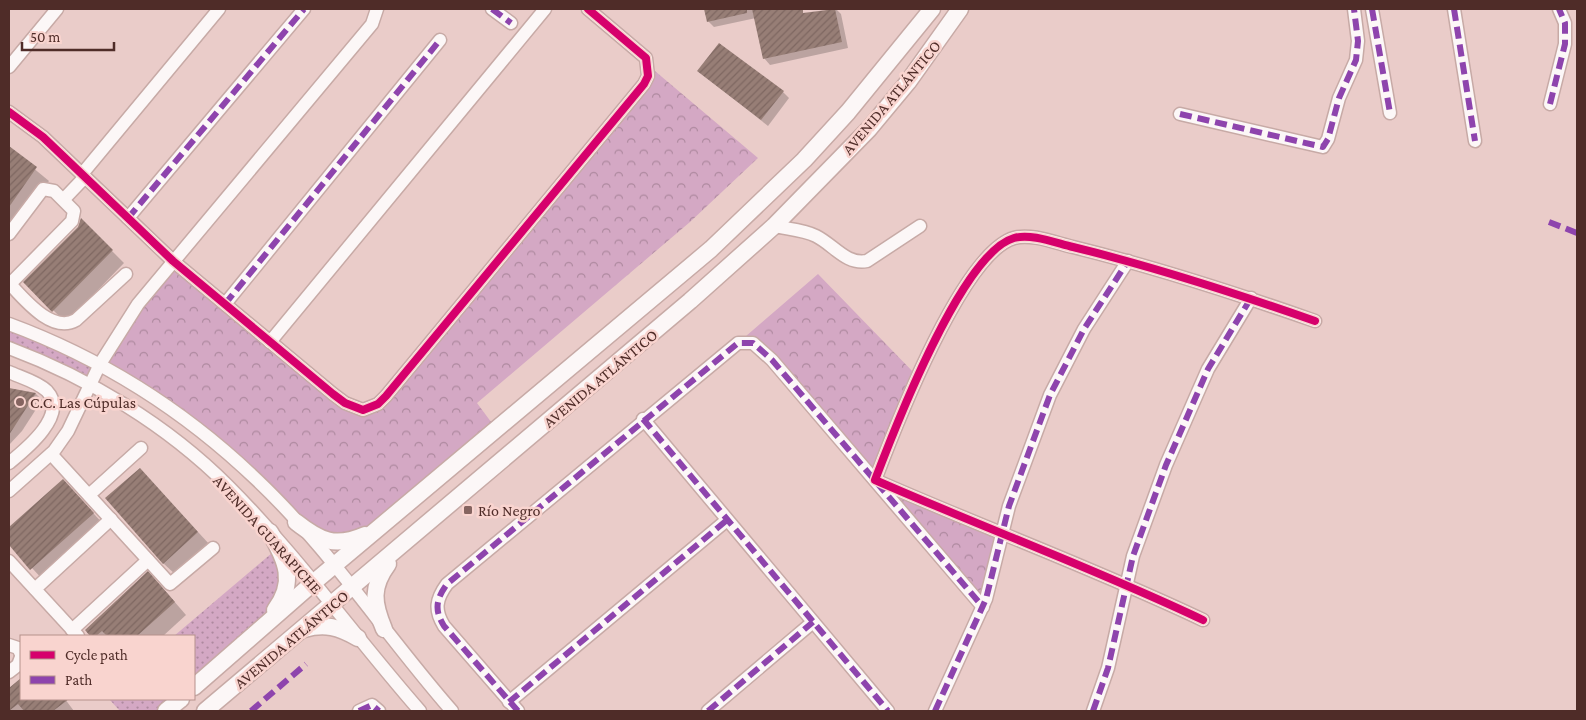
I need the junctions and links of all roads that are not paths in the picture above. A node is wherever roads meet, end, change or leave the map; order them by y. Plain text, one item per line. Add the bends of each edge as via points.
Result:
1 (57, 9) edge
2 (219, 9) edge
3 (304, 9) edge
4 (378, 9) edge
5 (492, 9) edge
6 (545, 9) edge
7 (588, 9) edge
8 (932, 9) edge
9 (960, 9) edge
10 (1354, 9) edge
11 (1372, 9) edge
12 (1454, 9) edge
13 (1559, 9) edge
14 (510, 23) dead end
15 (440, 40) dead end
16 (9, 67) edge
17 (1550, 104) dead end
18 (9, 112) edge
19 (1390, 113) dead end
20 (1180, 114) dead end
21 (1475, 141) dead end
22 (83, 176) junction
23 (64, 199) junction
24 (128, 218) junction
25 (774, 226) junction
26 (920, 226) dead end
27 (9, 234) edge
28 (173, 261) junction
29 (1128, 261) junction
30 (126, 274) dead end
31 (9, 284) edge
32 (1251, 298) junction
33 (225, 304) junction
34 (1315, 321) dead end
35 (9, 324) edge
36 (270, 342) junction
37 (9, 348) edge
38 (100, 364) junction
39 (9, 372) edge
40 (91, 384) junction
41 (643, 419) junction
42 (141, 448) dead end
43 (51, 454) junction
44 (9, 463) edge
45 (875, 480) junction
46 (9, 491) edge
47 (89, 495) junction
48 (111, 519) junction
49 (727, 520) junction
50 (296, 522) junction
51 (382, 526) junction
52 (270, 532) junction
53 (1003, 536) junction
54 (402, 547) junction
55 (212, 548) dead end
56 (148, 560) junction
57 (9, 561) edge
58 (334, 566) junction
59 (313, 583) junction
60 (1126, 584) junction
61 (35, 589) junction
62 (352, 589) junction
63 (332, 605) junction
64 (983, 607) junction
65 (1203, 620) dead end
66 (813, 622) junction
67 (384, 629) junction
68 (302, 630) junction
69 (75, 633) edge
70 (255, 634) junction
71 (358, 638) junction
72 (9, 645) edge
73 (20, 653) edge
74 (20, 659) edge
75 (9, 672) edge
76 (195, 686) edge
77 (179, 700) edge
78 (514, 707) edge
79 (166, 711) edge
80 (204, 711) edge
81 (359, 711) edge
82 (379, 711) edge
83 (420, 711) edge
84 (452, 711) edge
85 (708, 711) edge
86 (888, 711) edge
87 (935, 711) edge
88 (1093, 711) edge

1 - 16 street
2 - 22 street
3 - 24 street
4 - 28 street via 372,24
5 - 14 street
6 - 36 street
7 - 36 street via 646,58 648,76 644,84 386,396 370,409 353,408
8 - 51 main road, AVENIDA ATLÁNTICO via 848,112 757,206 643,308
9 - 25 main road, AVENIDA ATLÁNTICO via 869,129
10 - 20 street via 1358,41 1356,60 1323,146
11 - 19 street
12 - 21 street
13 - 17 street via 1566,23 1565,44
15 - 33 street
18 - 22 street via 43,138
22 - 23 street
22 - 24 street
23 - 27 street via 50,189 43,189
23 - 31 street via 74,211 72,220
24 - 28 street
25 - 26 street via 815,236 858,263 867,261
25 - 54 main road, AVENIDA ATLÁNTICO via 683,308
28 - 33 street
28 - 38 street via 138,304
29 - 32 street
29 - 45 street via 1022,237 1015,237 1000,246 979,270 943,324 912,388
29 - 53 street via 1084,330 1054,386 1020,472
30 - 31 street via 68,324 45,317
32 - 34 street
32 - 60 street via 1208,369 1183,423 1136,547
33 - 36 street
35 - 38 street, AVENIDA GUARAPICHE
37 - 40 street, AVENIDA GUARAPICHE
38 - 40 street
38 - 50 street, AVENIDA GUARAPICHE via 211,440 258,480
39 - 44 street via 47,391 52,408 51,416 34,442
40 - 43 street via 68,431
40 - 52 street, AVENIDA GUARAPICHE via 198,459
41 - 45 street via 729,348 738,343 753,343 772,360
41 - 49 street
41 - 78 street via 447,584 440,594 437,609 444,626
42 - 47 street
43 - 46 street
43 - 47 street
45 - 53 street
45 - 64 street
47 - 48 street
48 - 56 street
48 - 61 street
49 - 66 street
49 - 78 street
50 - 51 main road via 316,536 339,543 350,542
50 - 58 street, AVENIDA GUARAPICHE
51 - 58 main road, AVENIDA ATLÁNTICO
52 - 59 street, AVENIDA GUARAPICHE
52 - 70 main road via 284,558 288,587
53 - 60 street
53 - 64 street
54 - 62 main road, AVENIDA ATLÁNTICO
54 - 67 main road via 377,584 376,609
55 - 56 street via 172,583 167,582
56 - 69 street
57 - 61 street
58 - 59 main road, AVENIDA ATLÁNTICO
58 - 62 street, AVENIDA GUARAPICHE
59 - 63 street, AVENIDA GUARAPICHE
59 - 70 main road, AVENIDA ATLÁNTICO
60 - 65 street
60 - 88 street via 1108,668
61 - 69 street
62 - 63 main road, AVENIDA ATLÁNTICO
62 - 67 street, AVENIDA GUARAPICHE
63 - 68 main road, AVENIDA ATLÁNTICO
63 - 71 street, AVENIDA GUARAPICHE
64 - 87 street
66 - 85 street
66 - 86 street
67 - 84 street, AVENIDA GUARAPICHE
68 - 71 main road via 328,626 340,628
68 - 80 main road, AVENIDA ATLÁNTICO
70 - 76 main road, AVENIDA ATLÁNTICO
71 - 83 street, AVENIDA GUARAPICHE
72 - 73 street via 18,648
74 - 75 street
77 - 79 main road
81 - 82 street via 372,705

